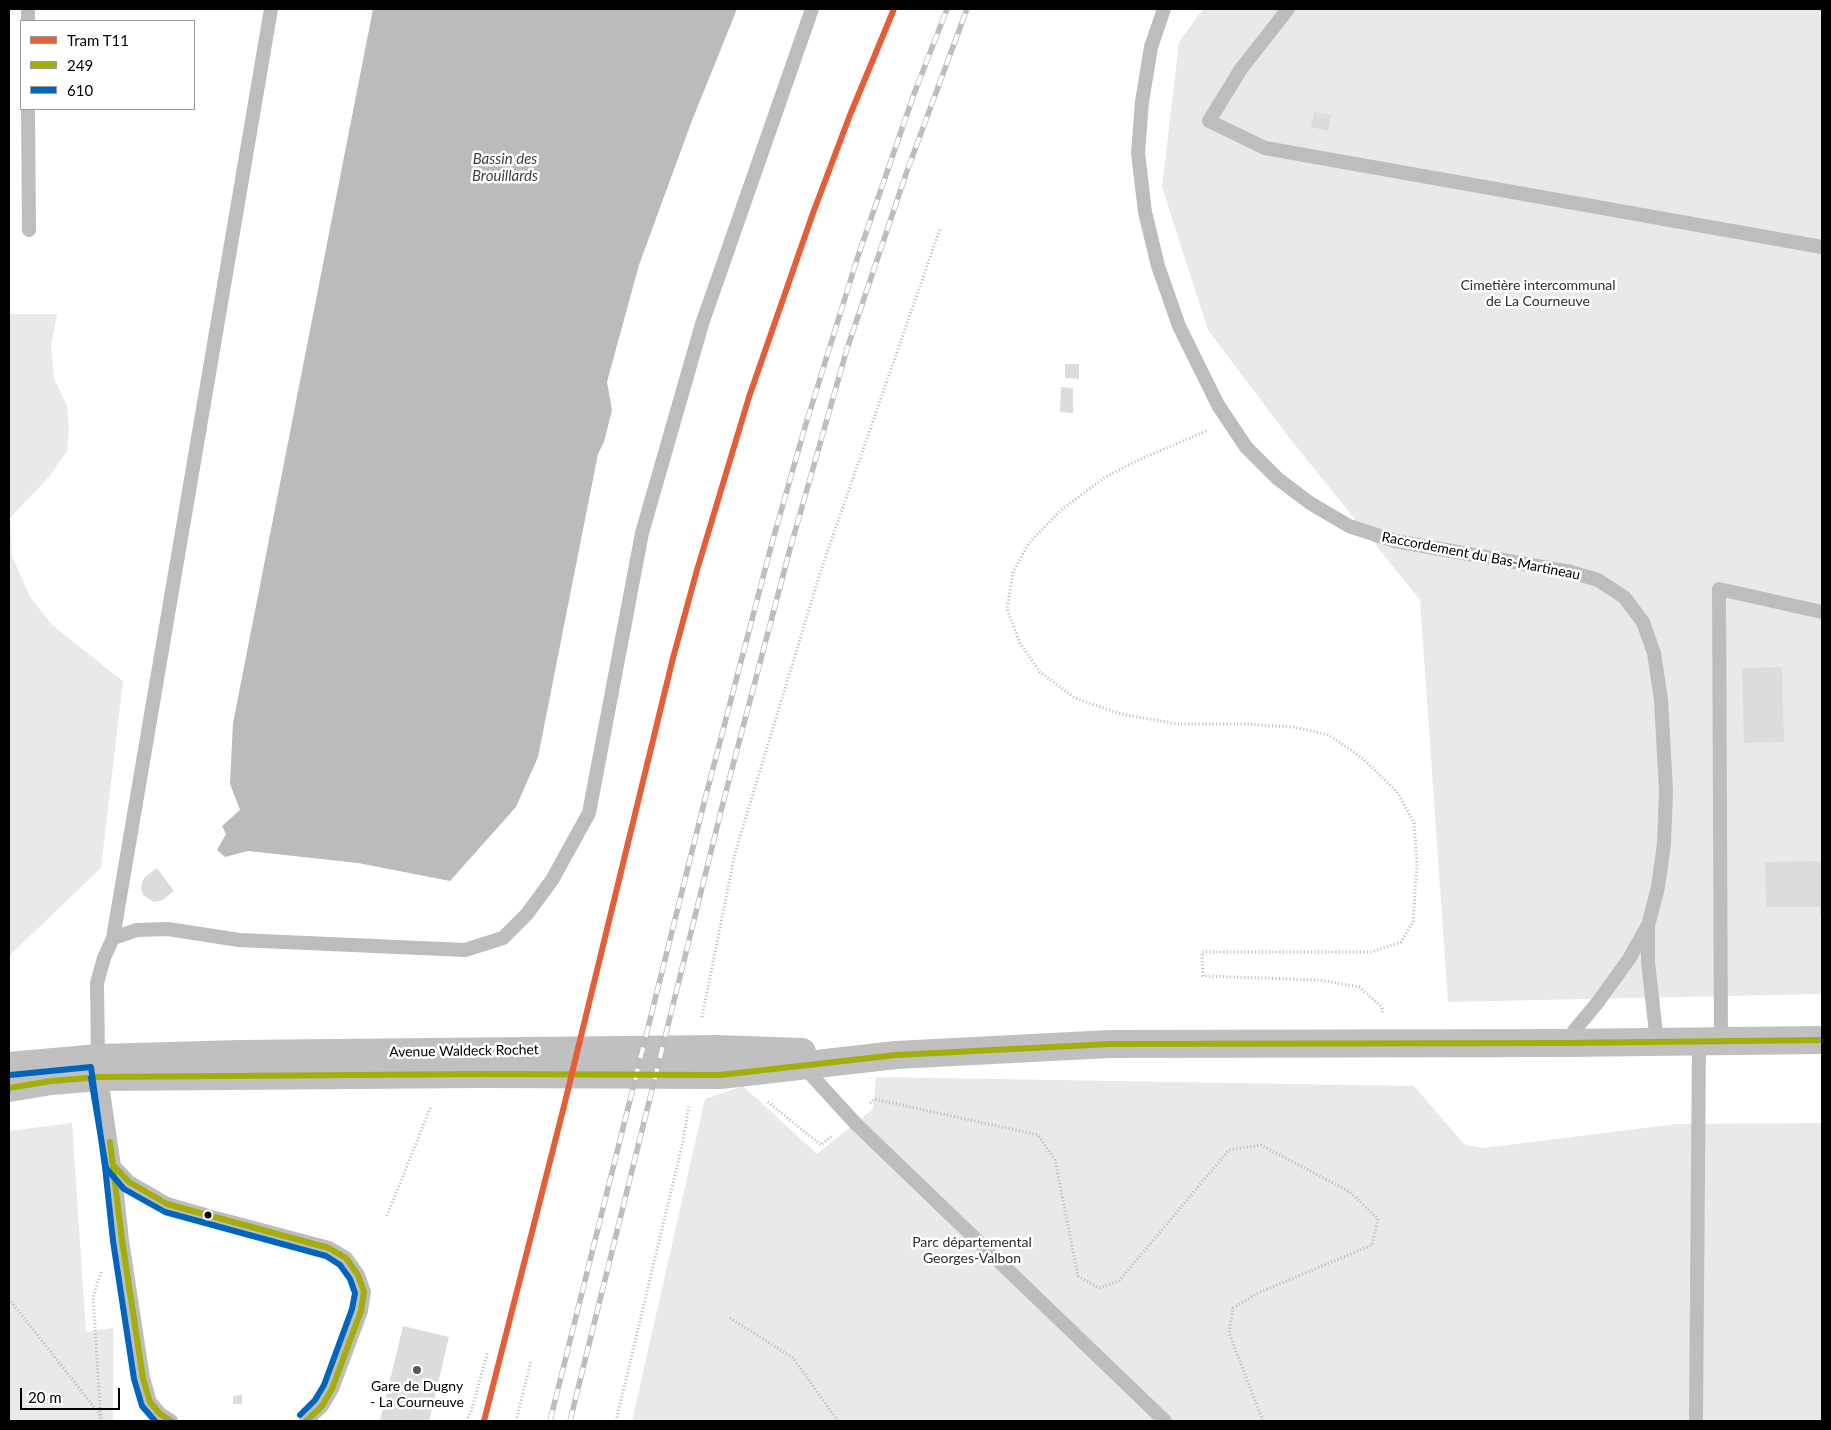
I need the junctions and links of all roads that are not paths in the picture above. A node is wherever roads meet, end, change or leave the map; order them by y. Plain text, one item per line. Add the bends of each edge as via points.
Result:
1 (271, 9) edge
2 (812, 9) edge
3 (1164, 9) edge
4 (1288, 9) edge
5 (28, 110) edge
6 (29, 230) dead end
7 (1822, 247) edge
8 (1822, 612) edge
9 (1648, 926) junction
10 (113, 938) junction
11 (1822, 1040) edge
12 (1710, 1041) junction
13 (1657, 1042) junction
14 (1564, 1043) junction
15 (896, 1055) junction
16 (718, 1062) junction
17 (21, 1064) edge
18 (803, 1066) junction
19 (99, 1067) junction
20 (9, 1088) edge
21 (114, 1166) junction
22 (171, 1421) edge
23 (306, 1421) edge
24 (1165, 1421) edge
25 (1696, 1421) edge

1 - 10 lane
2 - 10 lane via 702,324 642,533 589,813 552,880 527,914 503,938 465,950 238,940 168,929 137,930
3 - 9 lane, Raccordement du Bas-Martineau via 1151,47 1142,102 1138,153 1146,212 1158,266 1179,326 1218,405 1246,447 1278,479 1349,526 1395,541 1571,572 1598,580 1624,597 1643,622 1654,654 1661,700 1666,790 1664,844
4 - 7 lane via 1242,69 1209,121 1265,148
5 - 6 lane
8 - 12 lane via 1719,589
9 - 13 lane, Raccordement du Bas-Martineau via 1648,962
9 - 14 lane, Raccordement du Bas-Martineau via 1629,959
10 - 19 lane via 97,983
11 - 12 main road, Avenue Waldeck Rochet
12 - 13 main road, Avenue Waldeck Rochet
12 - 25 lane
13 - 14 main road, Avenue Waldeck Rochet
14 - 15 main road, Avenue Waldeck Rochet via 1110,1044
15 - 16 main road, Avenue Waldeck Rochet
15 - 18 main road, Avenue Waldeck Rochet
16 - 18 main road, Avenue Waldeck Rochet via 750,1072
16 - 19 main road, Avenue Waldeck Rochet
17 - 19 main road, Avenue Waldeck Rochet
18 - 24 lane via 851,1119
19 - 20 main road via 51,1081
19 - 21 lane
21 - 22 lane via 143,1378 150,1402
21 - 23 lane via 129,1182 167,1204 328,1248 346,1258 358,1275 364,1292 361,1311 332,1389 322,1406

